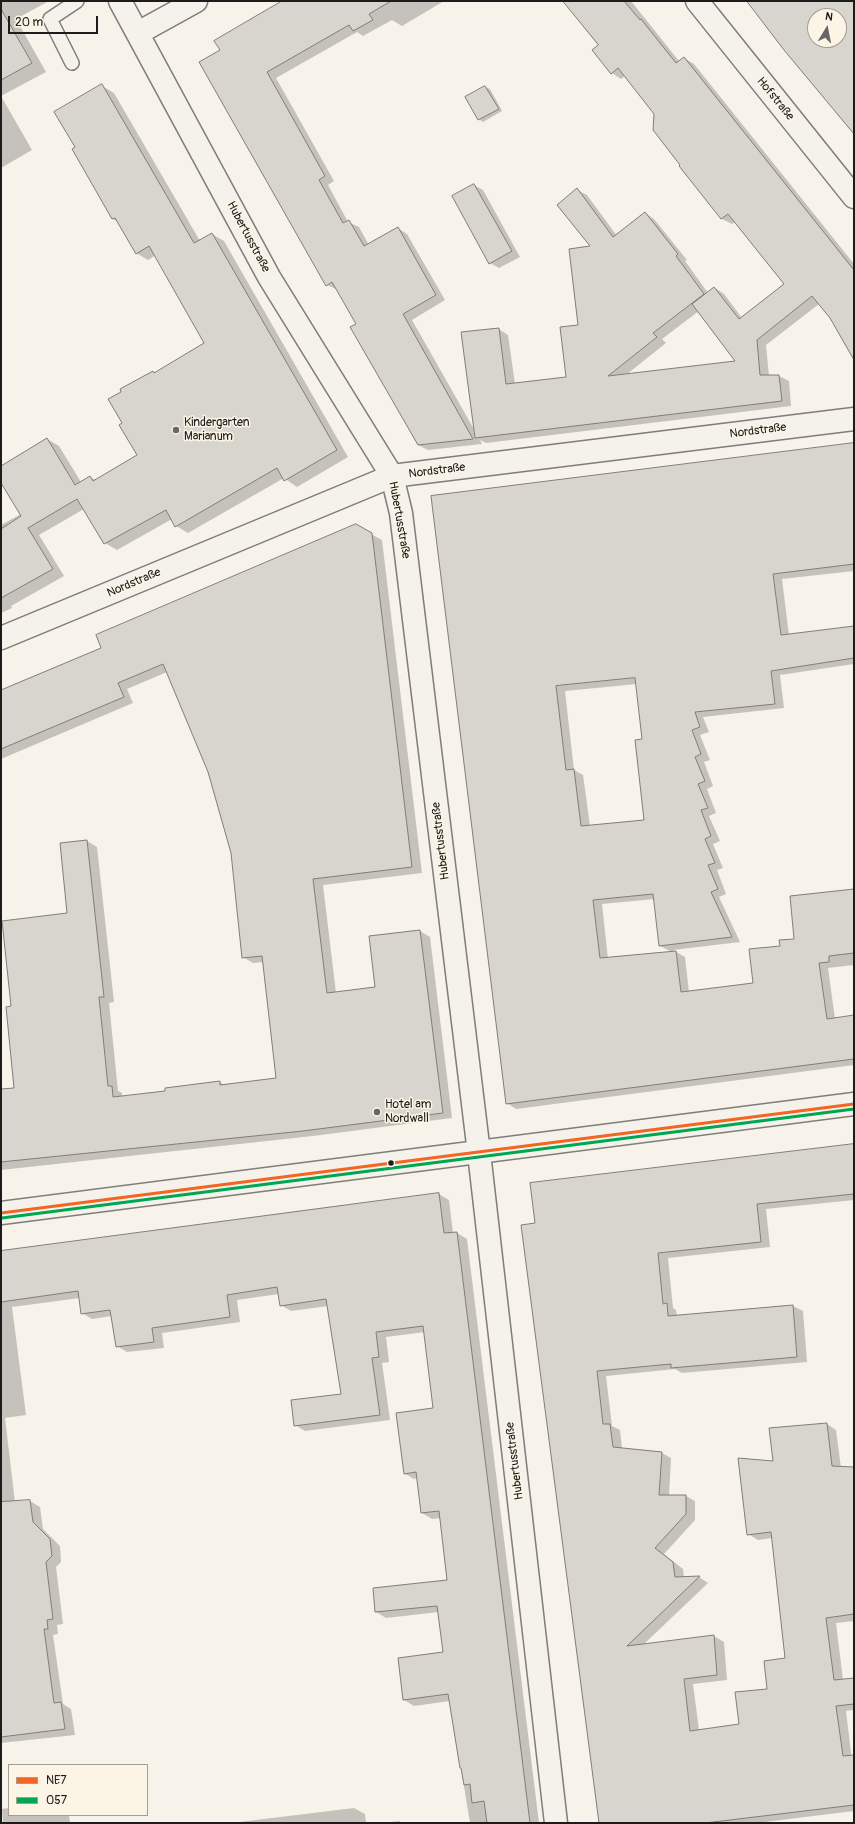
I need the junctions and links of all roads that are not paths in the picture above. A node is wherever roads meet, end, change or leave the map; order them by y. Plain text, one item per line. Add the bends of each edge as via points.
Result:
1 (77, 1) edge
2 (120, 1) edge
3 (196, 1) edge
4 (697, 1) edge
5 (138, 33) junction
6 (72, 64) dead end
7 (854, 196) edge
8 (854, 419) edge
9 (392, 476) junction
10 (1, 638) edge
11 (854, 1104) edge
12 (479, 1153) junction
13 (1, 1213) edge
14 (556, 1823) edge

1 - 6 lane via 50,19
2 - 5 street, Hubertusstraße
3 - 5 street
4 - 7 street, Hofstraße
5 - 9 street, Hubertusstraße via 269,277
8 - 9 street, Nordstraße
9 - 10 street, Nordstraße
9 - 12 street, Hubertusstraße via 401,513
11 - 12 street
12 - 13 street
12 - 14 street, Hubertusstraße

